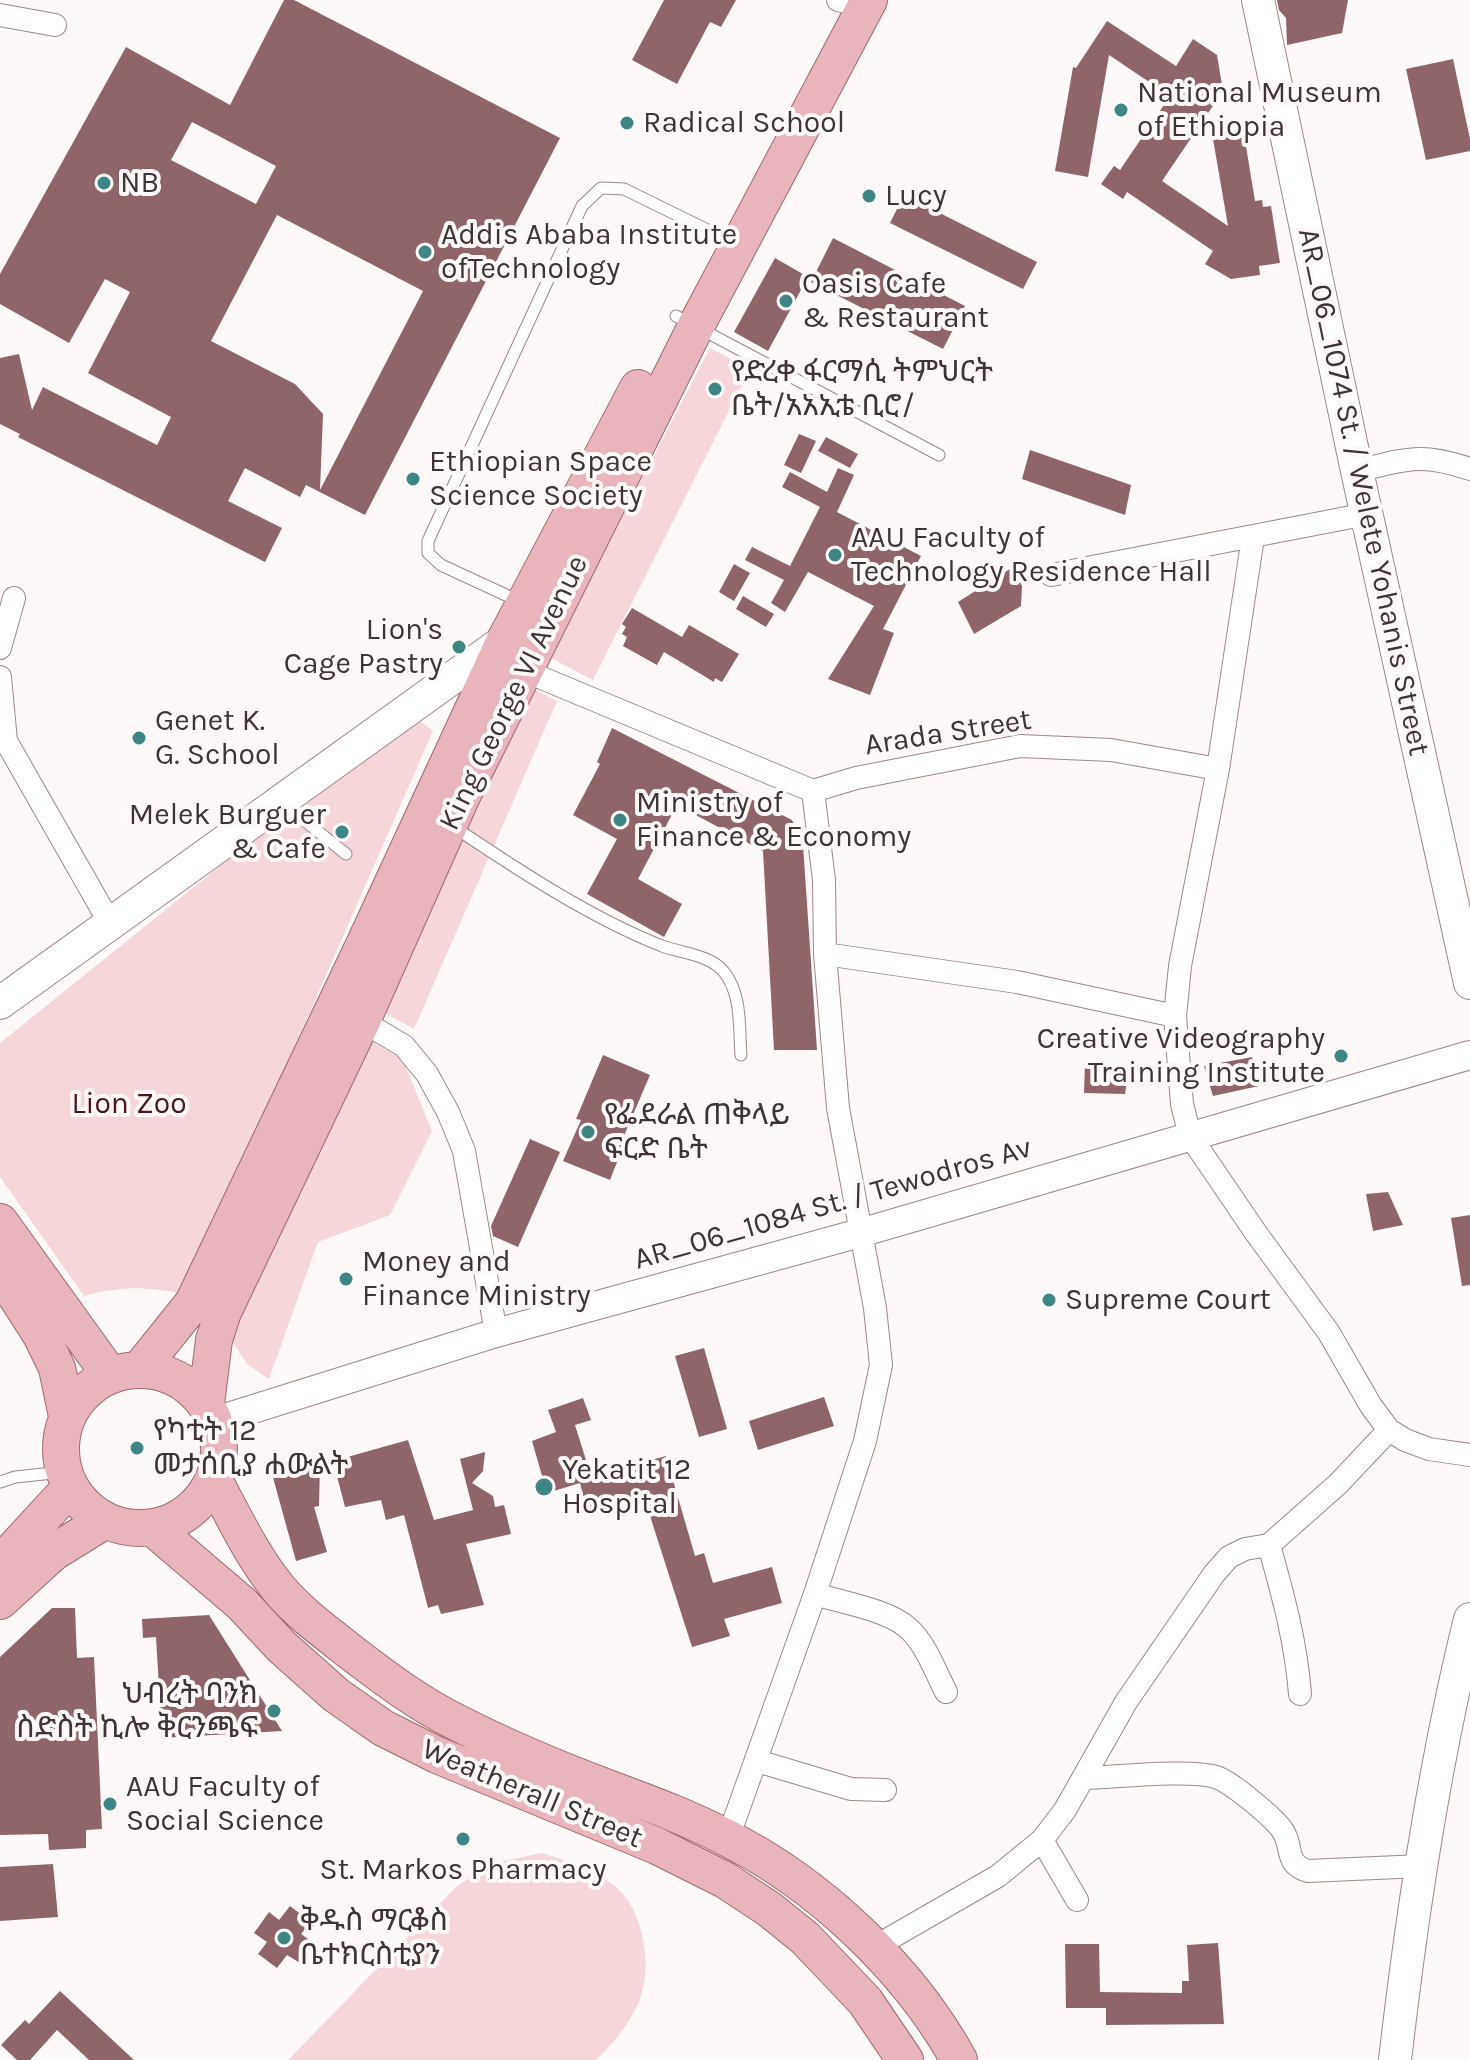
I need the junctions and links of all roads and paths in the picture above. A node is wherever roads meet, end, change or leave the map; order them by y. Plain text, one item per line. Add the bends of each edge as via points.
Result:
1 (1258, 0) edge
2 (852, 2) edge
3 (0, 15) edge
4 (55, 25) dead end
5 (729, 241) junction
6 (686, 321) junction
7 (939, 455) dead end
8 (1470, 469) edge
9 (1357, 471) junction
10 (1367, 514) junction
11 (1253, 537) junction
12 (1051, 575) dead end
13 (14, 598) dead end
14 (524, 603) junction
15 (543, 635) junction
16 (505, 640) junction
17 (0, 648) edge
18 (525, 671) junction
19 (0, 677) edge
20 (3, 740) edge
21 (1218, 769) junction
22 (813, 791) junction
23 (290, 809) dead end
24 (437, 818) junction
25 (346, 854) dead end
26 (111, 925) junction
27 (378, 948) junction
28 (825, 954) junction
29 (1470, 983) edge
30 (0, 1003) edge
31 (1175, 1016) junction
32 (362, 1021) junction
33 (741, 1055) dead end
34 (1470, 1055) edge
35 (1190, 1136) junction
36 (0, 1222) edge
37 (860, 1233) junction
38 (0, 1271) edge
39 (496, 1333) junction
40 (125, 1372) junction
41 (210, 1412) junction
42 (67, 1416) junction
43 (1389, 1430) junction
44 (1470, 1455) edge
45 (67, 1480) junction
46 (214, 1480) junction
47 (0, 1482) edge
48 (104, 1521) junction
49 (153, 1528) junction
50 (1269, 1545) junction
51 (0, 1564) edge
52 (815, 1594) junction
53 (0, 1601) edge
54 (1470, 1619) edge
55 (946, 1692) dead end
56 (405, 1694) junction
57 (1300, 1694) dead end
58 (383, 1728) junction
59 (757, 1761) junction
60 (1085, 1778) junction
61 (885, 1790) dead end
62 (728, 1838) junction
63 (1042, 1840) junction
64 (1421, 1866) junction
65 (1077, 1900) dead end
66 (873, 1948) junction
67 (905, 2060) edge
68 (959, 2060) edge
69 (1395, 2060) edge

1 - 9 main road, AR_06_1074 St. / Welete Yohanis Street
2 - 5 main road, King George VI Avenue
3 - 4 street
5 - 6 main road, King George VI Avenue
5 - 14 lane via 624,189 601,188 582,206 428,541 428,553 441,565
6 - 7 lane
6 - 14 main road, King George VI Avenue
6 - 15 main road, King George VI Avenue
8 - 9 street via 1420,457
9 - 10 main road, AR_06_1074 St. / Welete Yohanis Street
10 - 11 street
10 - 29 main road, AR_06_1074 St. / Welete Yohanis Street
11 - 12 street
11 - 21 street
13 - 17 street
14 - 16 main road, King George VI Avenue
15 - 16 main road
15 - 18 main road, King George VI Avenue
16 - 24 main road, King George VI Avenue
16 - 26 main road
18 - 22 street
18 - 24 main road, King George VI Avenue
19 - 20 street
20 - 26 street
21 - 22 street, Arada Street via 1111,750 1020,746 872,774
21 - 31 street
22 - 28 street via 824,880
23 - 25 lane
24 - 27 main road, King George VI Avenue
24 - 33 lane via 530,878 608,919 661,946 716,964 737,998
26 - 30 main road
27 - 32 main road, King George VI Avenue
27 - 40 main road, King George VI Avenue via 193,1303
28 - 31 street via 1017,982
28 - 37 street via 838,1108
31 - 35 street
32 - 39 street via 404,1046 448,1112 464,1151
32 - 41 main road, King George VI Avenue via 223,1312 214,1340
34 - 35 street, AR_06_1084 St. / Tewodros Av
35 - 37 street, AR_06_1084 St. / Tewodros Av
35 - 43 street via 1329,1333
36 - 40 main road via 46,1290
37 - 39 street, AR_06_1084 St. / Tewodros Av
37 - 52 street via 881,1365 865,1441
38 - 42 main road via 57,1368
39 - 41 street, AR_06_1084 St. / Tewodros Av
40 - 41 main road via 166,1374 188,1386
40 - 42 main road via 85,1391
41 - 46 main road via 220,1450
42 - 45 main road via 60,1453
43 - 44 street via 1429,1449
43 - 50 street
45 - 47 lane via 15,1477
45 - 48 main road via 84,1506
45 - 51 main road
46 - 49 main road via 200,1503 178,1520
46 - 56 main road via 280,1589 317,1626
48 - 49 main road via 128,1529
48 - 53 main road via 54,1552
49 - 58 main road, Weatherall Street via 336,1695
50 - 57 street via 1290,1619
50 - 60 street via 1229,1557 1214,1574 1126,1702
52 - 55 street via 908,1628
52 - 59 street
54 - 64 main road
56 - 58 main road
56 - 62 main road via 457,1723
58 - 67 main road, Weatherall Street via 725,1880 805,1938 865,2001
59 - 61 street via 851,1789
59 - 62 street
60 - 63 street
60 - 64 street via 1214,1776 1230,1783 1280,1827 1297,1868
62 - 66 main road via 829,1907
63 - 65 street
63 - 66 street via 998,1876
64 - 69 main road
66 - 68 main road via 917,1997

